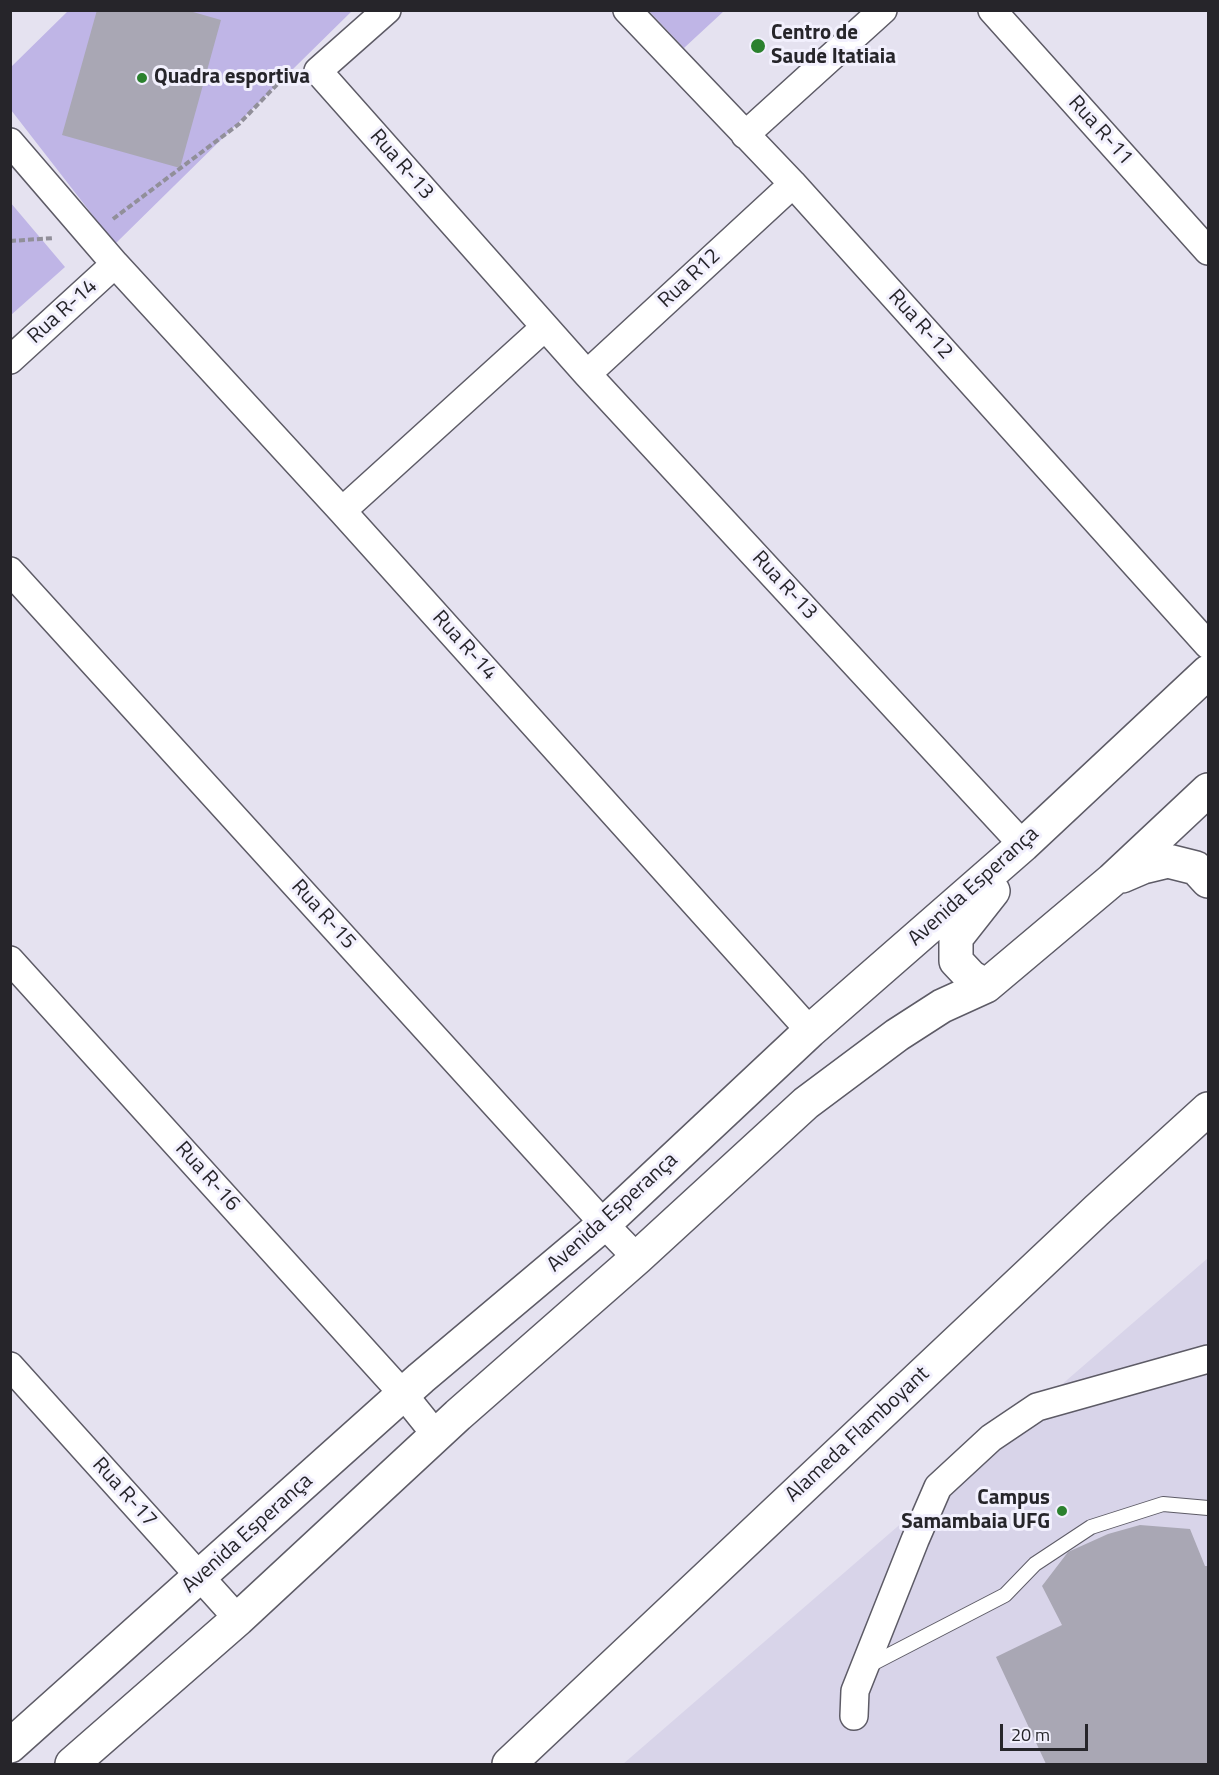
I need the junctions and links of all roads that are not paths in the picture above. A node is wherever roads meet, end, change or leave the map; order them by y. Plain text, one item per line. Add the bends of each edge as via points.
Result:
1 (387, 10) edge
2 (627, 10) edge
3 (883, 10) edge
4 (992, 10) edge
5 (745, 135) junction
6 (10, 142) edge
7 (794, 184) junction
8 (1209, 251) edge
9 (115, 264) junction
10 (544, 327) junction
11 (10, 360) edge
12 (587, 374) junction
13 (342, 511) junction
14 (10, 571) edge
15 (1209, 645) edge
16 (1209, 672) edge
17 (1209, 789) edge
18 (1023, 844) junction
19 (1112, 880) junction
20 (1209, 881) edge
21 (10, 960) edge
22 (986, 986) junction
23 (810, 1031) junction
24 (1209, 1108) edge
25 (604, 1224) junction
26 (637, 1258) junction
27 (1209, 1359) edge
28 (10, 1366) edge
29 (403, 1394) junction
30 (436, 1435) junction
31 (1209, 1508) edge
32 (200, 1578) junction
33 (238, 1619) junction
34 (864, 1668) junction
35 (854, 1716) dead end
36 (10, 1746) edge
37 (72, 1764) edge
38 (509, 1764) edge

1 - 10 street, Rua R-13 via 318,71
2 - 5 street, Rua R-12
3 - 5 street
4 - 8 street, Rua R-11
5 - 7 street, Rua R-12
6 - 9 street, Rua R-14
7 - 12 street, Rua R12
7 - 15 street, Rua R-12
9 - 11 street, Rua R-14
9 - 13 street, Rua R-14
10 - 12 street, Rua R-13
10 - 13 street
12 - 18 street, Rua R-13
13 - 23 street, Rua R-14
14 - 25 street, Rua R-15
16 - 18 main road, Avenida Esperança
17 - 19 main road
18 - 22 main road via 999,883 956,938 956,961
18 - 23 main road, Avenida Esperança
19 - 20 main road via 1168,861 1196,868
19 - 22 main road
21 - 29 street, Rua R-16
22 - 26 main road via 942,1006 906,1029 806,1103
23 - 25 main road, Avenida Esperança
24 - 38 main road, Alameda Flamboyant
25 - 26 street, Rua R-15
25 - 29 main road, Avenida Esperança
26 - 30 main road
27 - 34 street via 1037,1407 991,1438 938,1487
28 - 32 street, Rua R-17
29 - 30 street, Rua R-16
29 - 32 main road, Avenida Esperança
30 - 33 main road
31 - 34 lane via 1163,1504 1091,1527 1035,1564 1005,1596
32 - 33 street, Rua R-17
32 - 36 main road, Avenida Esperança
33 - 37 main road
34 - 35 street via 855,1691

